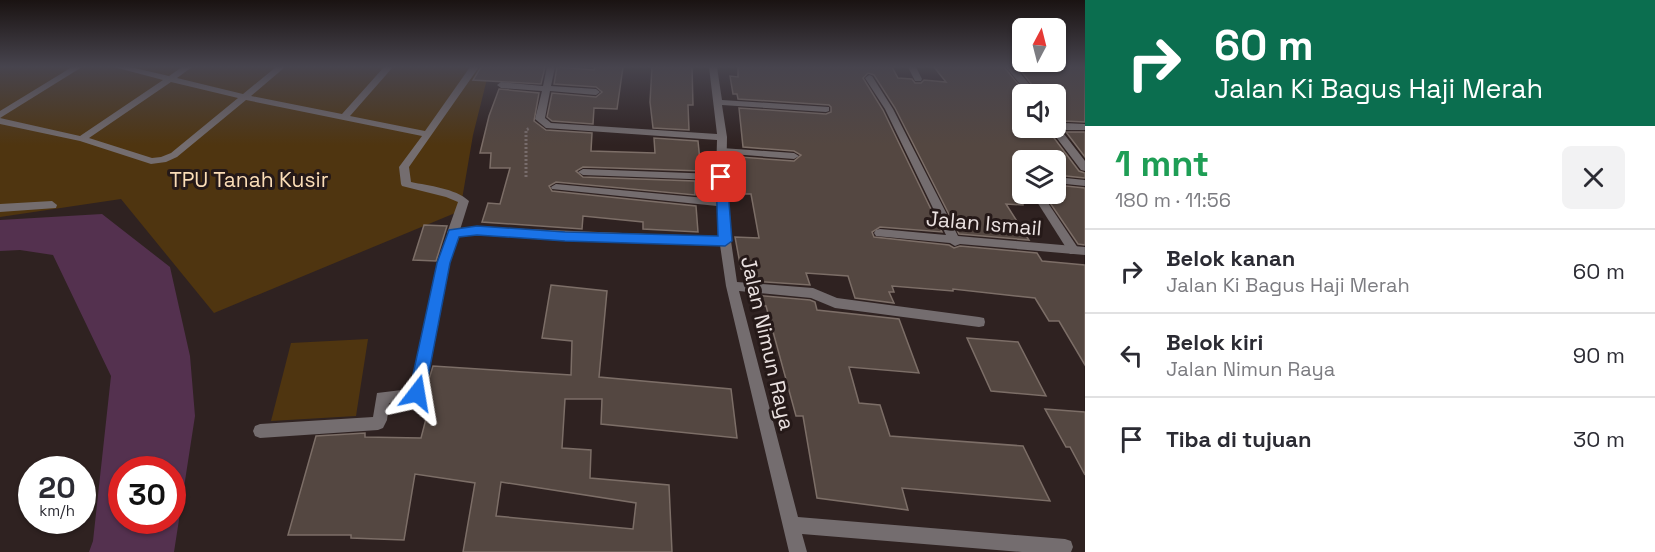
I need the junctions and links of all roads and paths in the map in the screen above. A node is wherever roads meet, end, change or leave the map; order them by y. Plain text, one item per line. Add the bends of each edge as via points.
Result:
1 (36, 93) edge
2 (150, 93) edge
3 (229, 93) edge
4 (250, 93) edge
5 (365, 93) edge
6 (458, 93) edge
7 (545, 93) edge
8 (717, 93) edge
9 (878, 93) edge
10 (245, 97) junction
11 (719, 102) junction
12 (826, 109) dead end
13 (0, 115) edge
14 (345, 116) junction
15 (0, 121) edge
16 (549, 126) junction
17 (1066, 126) edge
18 (1085, 127) edge
19 (427, 134) junction
20 (722, 137) junction
21 (1062, 138) edge
22 (82, 139) junction
23 (722, 151) junction
24 (794, 156) dead end
25 (1085, 168) edge
26 (583, 172) dead end
27 (526, 177) dead end
28 (721, 177) junction
29 (1066, 181) edge
30 (1085, 183) edge
31 (556, 187) dead end
32 (723, 203) junction
33 (1044, 204) edge
34 (52, 205) dead end
35 (0, 208) edge
36 (453, 233) junction
37 (880, 233) dead end
38 (725, 241) junction
39 (956, 242) junction
40 (1079, 251) edge
41 (732, 286) junction
42 (979, 322) dead end
43 (260, 431) dead end
44 (791, 525) junction
45 (1065, 547) dead end
46 (798, 552) edge

1 - 13 street
2 - 22 street
3 - 10 street
4 - 10 street
5 - 14 street
6 - 19 street
7 - 16 street via 540,119
8 - 11 street, Jalan Nimun Raya
9 - 39 street
10 - 14 street
10 - 22 street via 163,160 151,161
11 - 12 street
11 - 20 street, Jalan Nimun Raya
14 - 19 street
15 - 22 street
16 - 20 street
16 - 27 path via 526,129
17 - 18 street
19 - 36 street via 404,167 406,184 464,201
20 - 23 street, Jalan Nimun Raya
21 - 25 street
23 - 24 street
23 - 28 street, Jalan Nimun Raya
26 - 28 street
28 - 32 street, Jalan Nimun Raya
29 - 30 street
31 - 32 street
32 - 38 street, Jalan Nimun Raya
33 - 40 street
34 - 35 street
36 - 38 street
36 - 43 street via 415,395 382,397 378,423
37 - 39 street, Jalan Ismail
38 - 41 street, Jalan Nimun Raya
39 - 40 street, Jalan Ismail
41 - 42 street via 813,293 835,303
41 - 44 street, Jalan Nimun Raya
44 - 45 street
44 - 46 street, Jalan Nimun Raya

